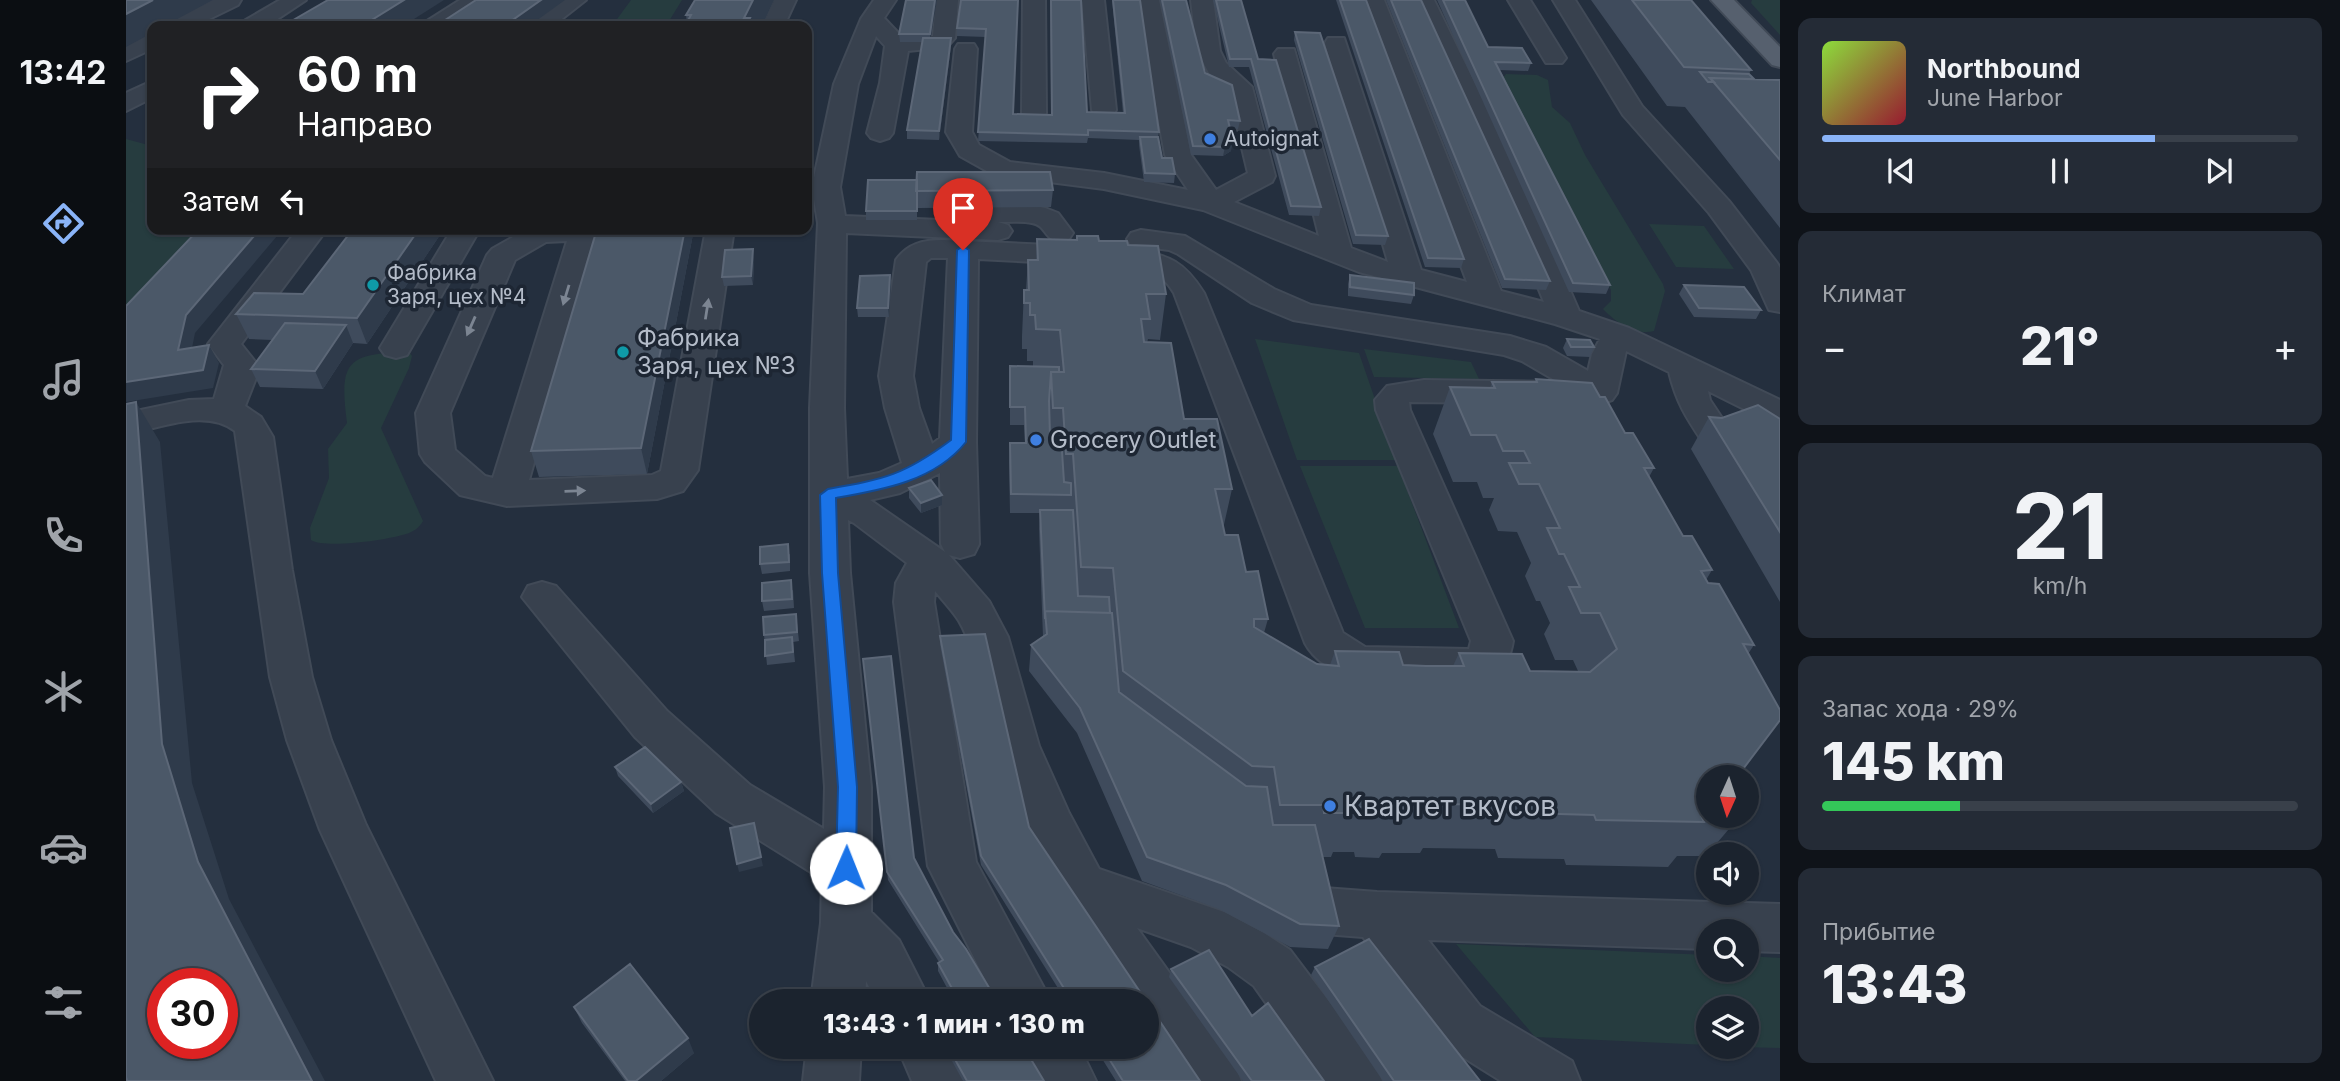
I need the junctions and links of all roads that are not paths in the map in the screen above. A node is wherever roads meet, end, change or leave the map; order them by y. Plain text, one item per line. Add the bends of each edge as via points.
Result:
1 (230, 0) edge
2 (295, 0) edge
3 (474, 0) edge
4 (575, 0) edge
5 (785, 0) edge
6 (947, 0) edge
7 (1034, 0) edge
8 (1093, 0) edge
9 (1148, 0) edge
10 (1202, 0) edge
11 (1373, 0) edge
12 (1423, 0) edge
13 (1519, 0) edge
14 (1564, 0) edge
15 (1722, 0) edge
16 (878, 10) edge
17 (189, 21) edge
18 (260, 21) edge
19 (442, 21) edge
20 (546, 21) edge
21 (776, 21) edge
22 (147, 43) edge
23 (1336, 43) dead end
24 (897, 45) junction
25 (966, 49) dead end
26 (126, 54) edge
27 (1286, 54) dead end
28 (1554, 58) dead end
29 (1780, 60) edge
30 (147, 91) edge
31 (126, 104) edge
32 (1104, 110) edge
33 (126, 113) edge
34 (1034, 113) edge
35 (147, 119) edge
36 (880, 133) dead end
37 (1046, 148) edge
38 (1262, 176) junction
39 (816, 179) edge
40 (1104, 181) junction
41 (1274, 201) dead end
42 (1211, 203) junction
43 (926, 214) edge
44 (832, 223) junction
45 (1059, 233) junction
46 (308, 235) edge
47 (462, 235) edge
48 (538, 235) edge
49 (584, 235) edge
50 (719, 235) edge
51 (963, 250) junction
52 (1338, 253) junction
53 (1408, 277) junction
54 (1488, 296) junction
55 (1780, 303) edge
56 (1566, 317) junction
57 (1618, 335) junction
58 (396, 348) dead end
59 (1684, 366) junction
60 (1607, 404) junction
61 (226, 412) junction
62 (1780, 413) edge
63 (126, 424) edge
64 (1718, 439) edge
65 (958, 442) junction
66 (922, 469) junction
67 (507, 493) junction
68 (828, 495) junction
69 (944, 552) junction
70 (542, 597) dead end
71 (846, 868) junction
72 (1082, 886) junction
73 (1245, 898) edge
74 (1377, 915) junction
75 (846, 923) junction
76 (1780, 928) edge
77 (839, 989) edge
78 (897, 989) edge
79 (1018, 989) edge
80 (833, 1059) edge
81 (930, 1059) edge
82 (1056, 1059) edge
83 (464, 1081) edge
84 (831, 1081) edge
85 (940, 1081) edge
86 (1068, 1081) edge
87 (1213, 1081) edge
88 (1354, 1081) edge
89 (1552, 1081) edge

1 - 17 street
2 - 18 street
3 - 19 street
4 - 20 street
5 - 21 street
6 - 24 street via 944,38
7 - 34 street
8 - 32 street
9 - 42 street via 1178,155
10 - 38 street via 1209,50 1216,66 1240,87
11 - 54 street
12 - 56 street via 1510,184
13 - 28 street
14 - 55 street via 1632,110 1719,207 1766,270
15 - 29 main road
16 - 24 street
16 - 39 street via 846,84
22 - 26 street
23 - 53 street
24 - 36 street
25 - 40 street via 959,132 970,150 1003,169
27 - 52 street
30 - 31 street
33 - 35 street
37 - 40 street
38 - 41 street
38 - 42 street
39 - 44 street
40 - 42 street
42 - 52 street
43 - 45 street via 1035,214 1048,219
44 - 45 street
44 - 68 street
45 - 60 street via 1175,242 1263,296 1304,313 1510,346 1587,383
46 - 61 street via 228,336 225,348 241,364
47 - 58 street
48 -> 67 street via 502,255 433,413 438,454 473,486
49 -> 67 street
67 -> 50 street via 646,488 675,480
51 - 60 street via 1134,258 1161,263 1180,277 1326,643 1357,663 1477,666 1490,654 1492,641 1392,400 1399,393 1424,390
51 - 65 street
51 - 66 street via 929,249 911,260 896,376
52 - 53 street
53 - 54 street
54 - 56 street
56 - 57 street
57 - 59 street
57 - 60 street via 1608,354
59 - 62 street
59 - 64 street via 1693,400
61 - 63 street via 186,411
61 - 83 street via 247,422 255,437 291,677 309,740 344,830
65 - 66 street
65 - 69 street
66 - 68 street via 887,484
68 - 69 street
68 - 71 street via 848,787
69 - 72 street via 936,565 975,612 987,637 1016,746
69 - 79 street via 916,583 914,602 952,866
70 - 71 street via 651,724 733,799
71 - 75 street
72 - 87 street via 1142,982
72 - 88 street via 1206,929 1272,968
73 - 74 street via 1290,909
74 - 76 street
74 - 89 street via 1461,1025
75 - 77 street
75 - 78 street via 865,935 881,954
80 - 84 street
81 - 85 street
82 - 86 street

